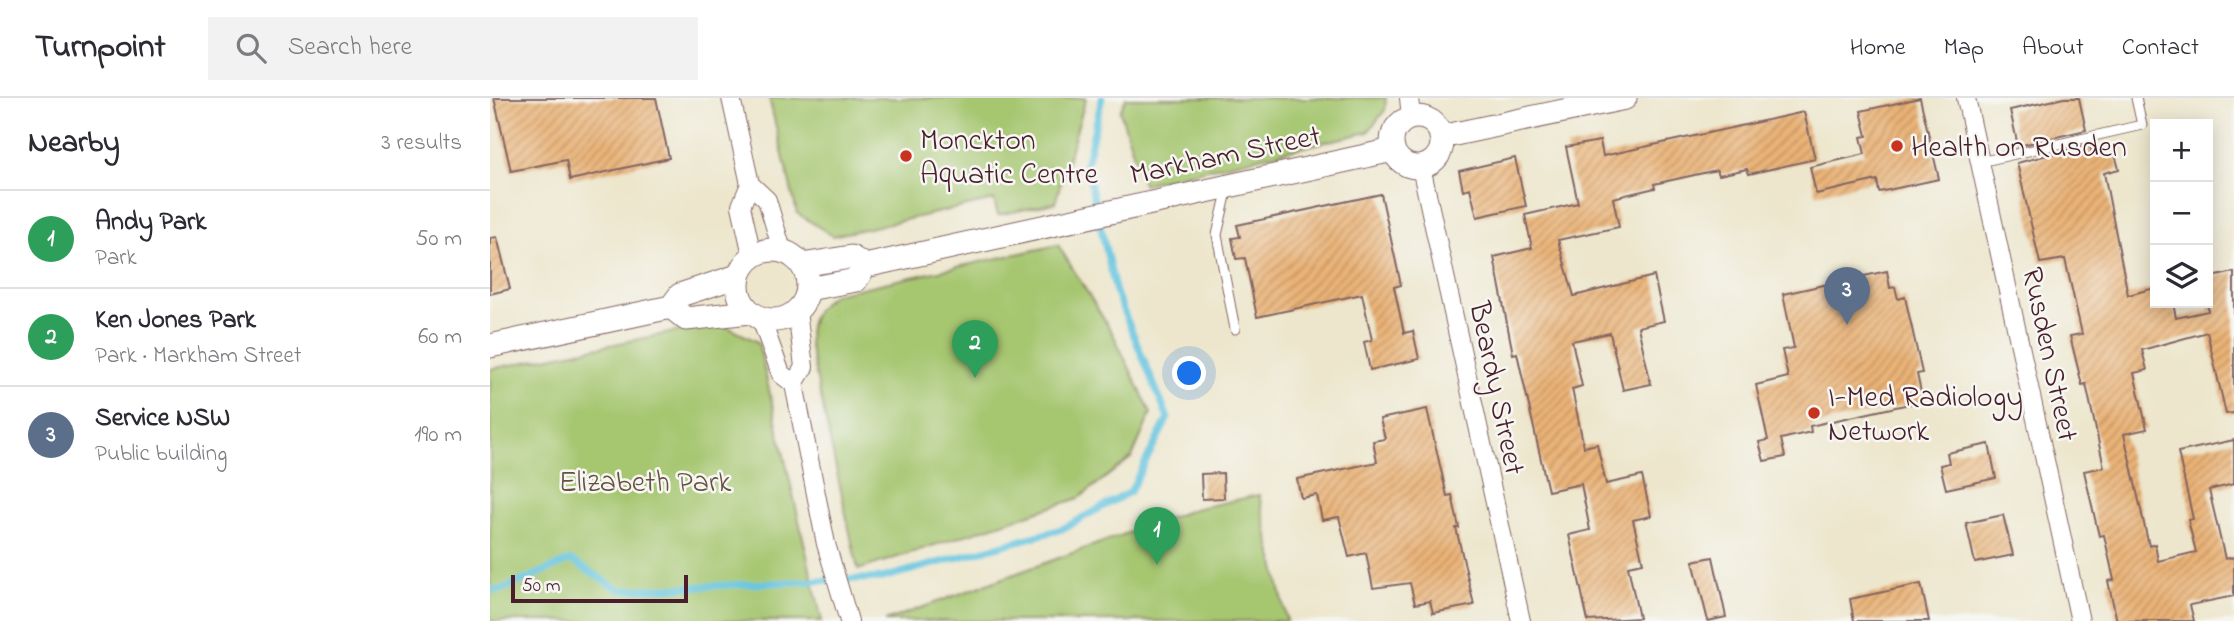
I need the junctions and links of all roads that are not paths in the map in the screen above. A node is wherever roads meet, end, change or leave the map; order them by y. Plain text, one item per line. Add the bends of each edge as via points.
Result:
1 (731, 98) edge
2 (1625, 98) edge
3 (1966, 98) edge
4 (2136, 98) edge
5 (1410, 108) edge
6 (1441, 137) junction
7 (1393, 150) junction
8 (1980, 162) junction
9 (1421, 167) junction
10 (750, 184) junction
11 (1228, 186) junction
12 (782, 250) junction
13 (752, 255) junction
14 (802, 265) junction
15 (865, 266) junction
16 (738, 276) junction
17 (808, 289) junction
18 (671, 307) junction
19 (797, 311) junction
20 (756, 316) junction
21 (1235, 329) dead end
22 (490, 346) edge
23 (794, 384) junction
24 (849, 621) edge
25 (1521, 621) edge
26 (2080, 621) edge

1 - 10 street
2 - 6 street
3 - 8 street, Rusden Street
4 - 8 lane via 2141,125
5 - 6 street via 1432,122
5 - 7 street via 1395,130
6 - 9 street via 1436,158
7 - 9 street via 1404,164
7 - 11 street, Markham Street
8 - 26 street, Rusden Street
9 - 25 street, Beardy Street
10 - 12 street via 766,200
10 - 13 street via 741,206
11 - 15 street, Markham Street
11 - 21 lane via 1217,235
12 - 13 street via 766,249
12 - 14 street
13 - 16 street
14 - 15 street, Markham Street via 851,257
14 - 17 street
15 - 17 street, Markham Street via 856,280
16 - 18 street via 680,295
16 - 20 street via 741,302
17 - 19 street
18 - 20 street via 686,319
18 - 22 street
19 - 20 street via 774,321
19 - 23 street via 804,367
20 - 23 street via 780,374
23 - 24 street via 826,544

